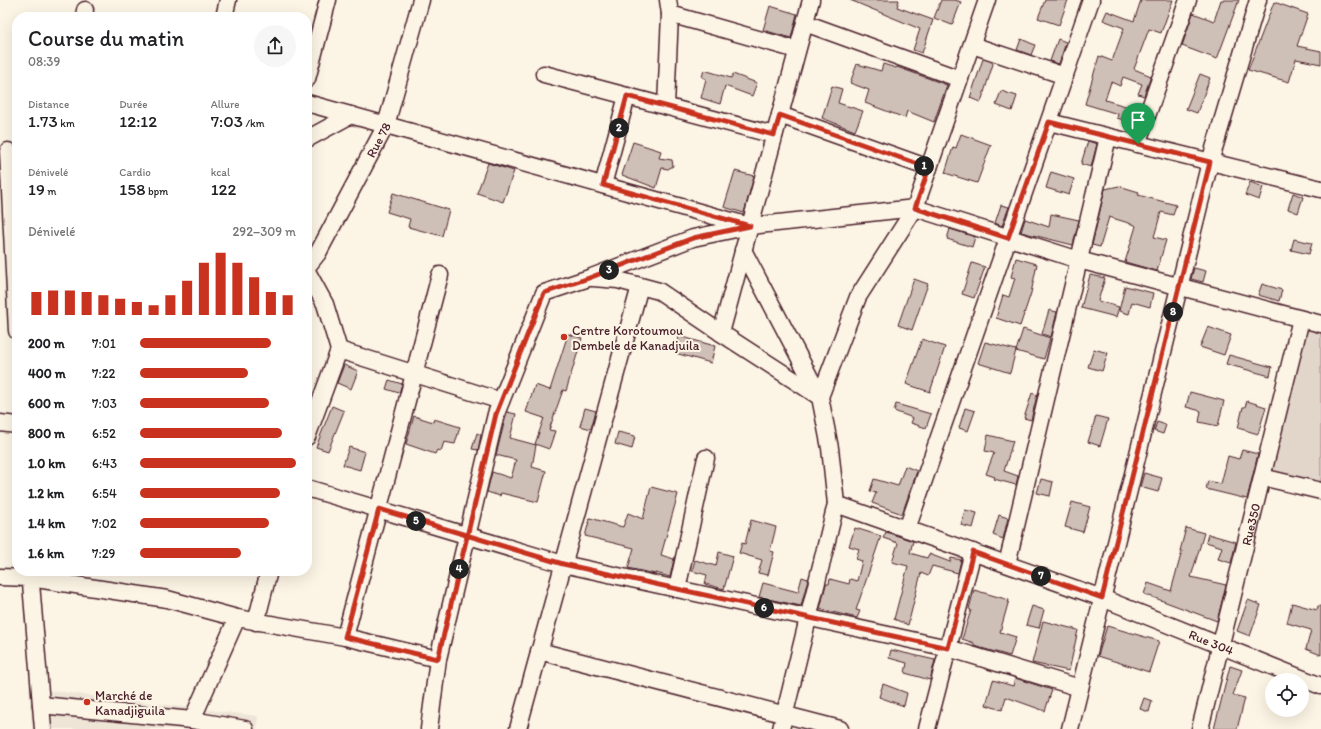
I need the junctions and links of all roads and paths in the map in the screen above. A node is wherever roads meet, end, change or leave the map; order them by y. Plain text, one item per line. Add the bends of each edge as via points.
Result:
1 (228, 0) edge
2 (328, 0) edge
3 (421, 0) edge
4 (811, 0) edge
5 (987, 0) edge
6 (1091, 0) edge
7 (1188, 0) edge
8 (1258, 0) edge
9 (669, 7) edge
10 (225, 12) edge
11 (804, 23) junction
12 (972, 45) junction
13 (797, 50) junction
14 (312, 60) edge
15 (544, 74) dead end
16 (1065, 76) junction
17 (960, 79) junction
18 (627, 96) junction
19 (312, 104) edge
20 (666, 106) junction
21 (351, 115) junction
22 (780, 115) junction
23 (1049, 122) junction
24 (386, 125) junction
25 (774, 135) junction
26 (312, 137) edge
27 (1108, 137) junction
28 (1138, 144) junction
29 (8, 150) edge
30 (1210, 162) junction
31 (929, 168) junction
32 (603, 185) junction
33 (1321, 189) edge
34 (915, 208) junction
35 (750, 226) junction
36 (1008, 238) junction
37 (6, 239) edge
38 (743, 250) junction
39 (1079, 260) junction
40 (312, 261) edge
41 (440, 275) dead end
42 (589, 278) junction
43 (312, 280) edge
44 (640, 286) junction
45 (1179, 287) junction
46 (12, 289) edge
47 (1301, 319) junction
48 (1321, 324) edge
49 (721, 333) junction
50 (339, 350) junction
51 (414, 373) junction
52 (820, 397) junction
53 (501, 401) junction
54 (312, 423) edge
55 (0, 424) edge
56 (12, 425) edge
57 (706, 458) dead end
58 (1262, 477) junction
59 (312, 489) edge
60 (1321, 491) edge
61 (836, 504) junction
62 (379, 509) junction
63 (907, 529) junction
64 (467, 536) junction
65 (973, 552) junction
66 (563, 564) junction
67 (1007, 564) junction
68 (12, 576) edge
69 (30, 576) edge
70 (41, 576) edge
71 (267, 576) edge
72 (0, 577) edge
73 (677, 589) junction
74 (1102, 598) junction
75 (237, 618) junction
76 (808, 618) junction
77 (256, 622) junction
78 (345, 637) junction
79 (1220, 646) junction
80 (948, 648) junction
81 (539, 651) junction
82 (438, 659) junction
83 (1321, 686) edge
84 (1080, 688) junction
85 (41, 705) junction
86 (192, 720) junction
87 (783, 722) edge
88 (43, 729) edge
89 (245, 729) edge
90 (429, 729) edge
91 (518, 729) edge
92 (840, 729) edge
93 (927, 729) edge
94 (1070, 729) edge
95 (1200, 729) edge

1 - 10 street
2 - 14 street
3 - 24 street, Rue 78
4 - 11 street
5 - 12 street
6 - 16 street
7 - 28 street
8 - 30 street
9 - 13 street
9 - 20 street
11 - 13 street
11 - 17 street
12 - 16 street
12 - 17 street
13 - 22 street
15 - 18 street
16 - 23 street
17 - 31 street
18 - 20 street
18 - 32 street
19 - 21 street
20 - 25 street
21 - 24 street
21 - 26 street
22 - 25 street
22 - 31 street
23 - 27 street
23 - 36 street
24 - 32 street
24 - 40 street, Rue 78
25 - 35 street
27 - 28 street
27 - 39 street
28 - 30 street
29 - 37 street
30 - 33 street
30 - 45 street
31 - 34 street
32 - 35 street
34 - 35 street
34 - 36 street
34 - 52 street via 858,297
35 - 38 street
35 - 42 street via 693,238
36 - 39 street
36 - 63 street
37 - 46 street
38 - 49 street
38 - 52 street
39 - 45 street
39 - 67 street
41 - 51 street
42 - 44 street via 618,280
42 - 53 street via 544,293
43 - 50 street via 325,304
44 - 49 street via 671,298
44 - 66 street
45 - 47 street
45 - 74 street
47 - 48 street
47 - 58 street, Rue350
49 - 52 street
50 - 51 street
50 - 54 street
51 - 53 street
51 - 62 street
52 - 61 street via 830,448
53 - 64 street
55 - 56 street
57 - 73 street
58 - 60 street
58 - 79 street, Rue350
59 - 62 street
61 - 63 street, Rue 304
61 - 76 street
62 - 64 street
62 - 78 street
63 - 65 street, Rue 304
64 - 66 street
64 - 82 street
65 - 67 street, Rue 304
65 - 80 street
66 - 73 street
66 - 81 street
67 - 74 street, Rue 304
68 - 72 street
69 - 85 street
70 - 75 street via 167,599
71 - 77 street
73 - 76 street
74 - 79 street, Rue 304
74 - 84 street
75 - 77 street
75 - 86 street
76 - 80 street
76 - 87 street
77 - 78 street
78 - 82 street
79 - 83 street, Rue 304
79 - 95 street, Rue350
80 - 84 street
80 - 93 street
81 - 87 street
81 - 91 street
82 - 90 street
84 - 94 street
85 - 86 street
85 - 88 street
86 - 89 street
87 - 92 street

